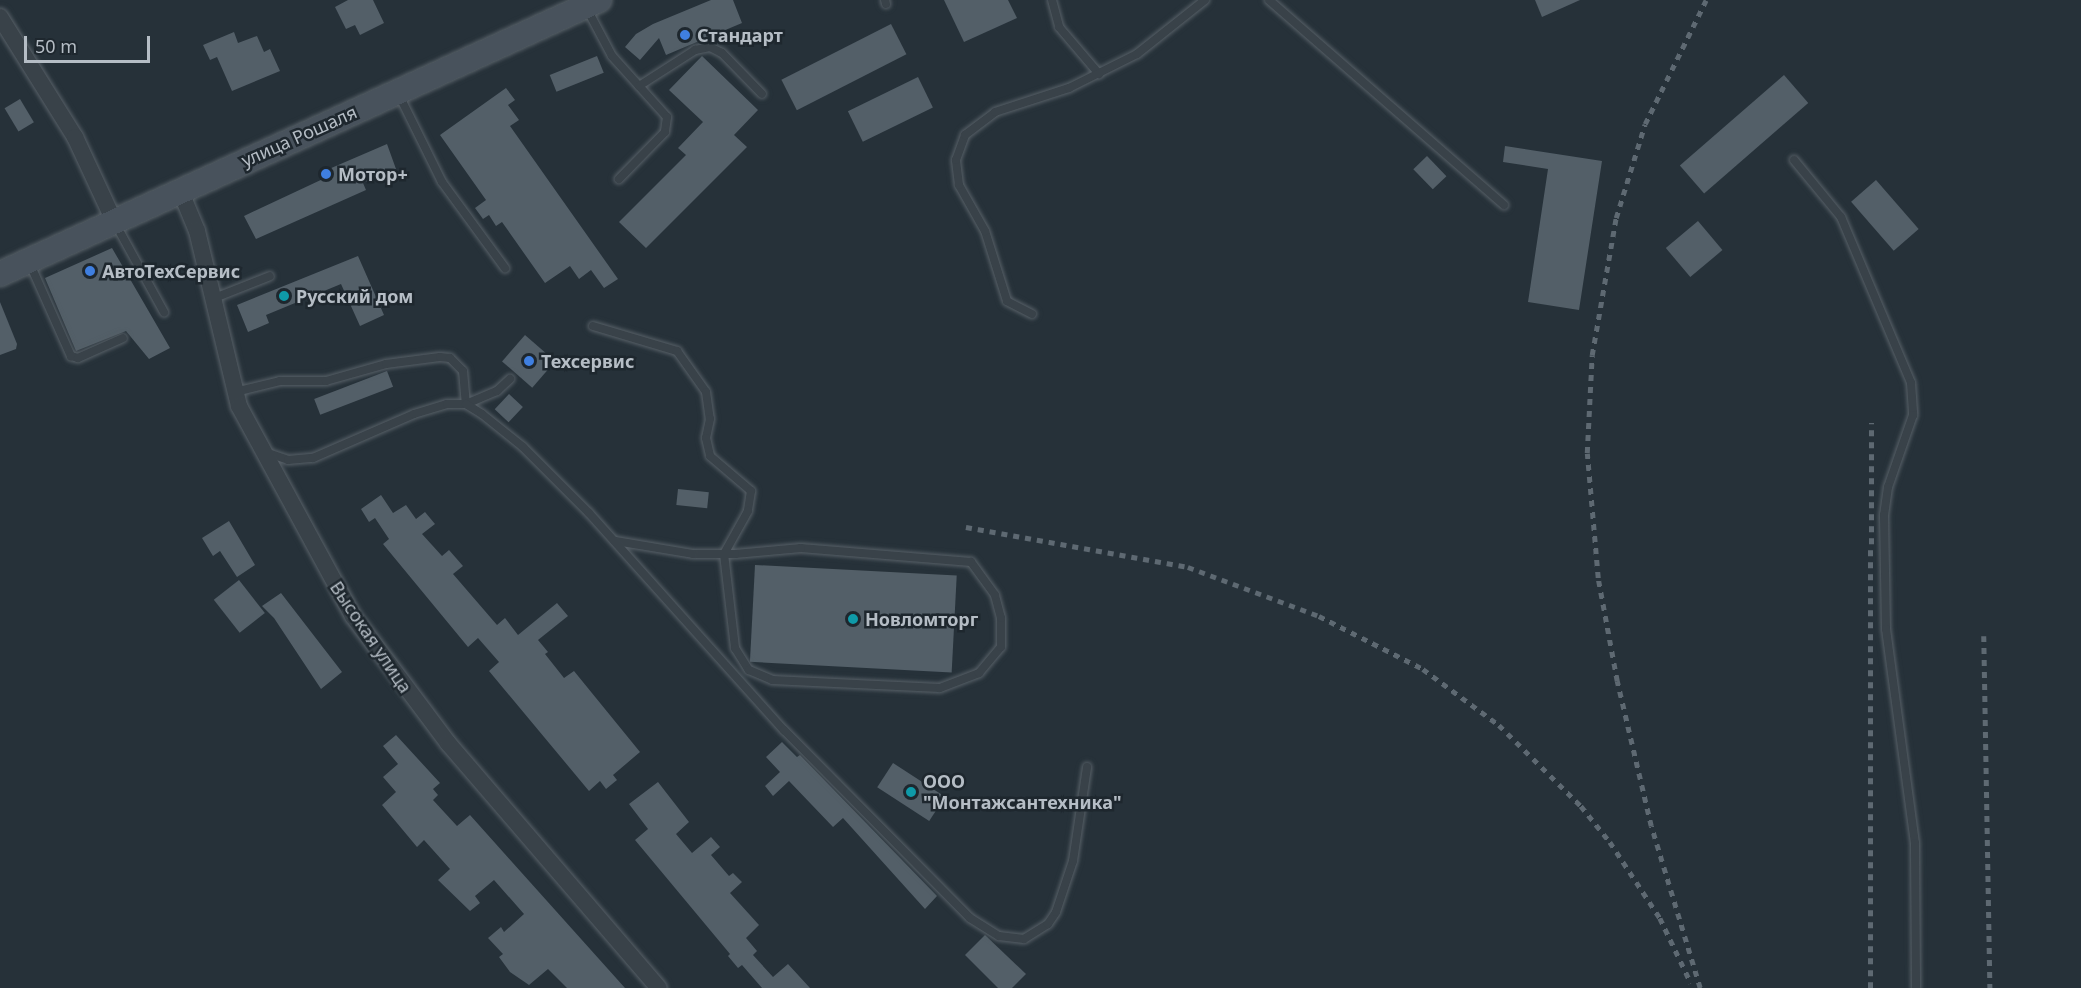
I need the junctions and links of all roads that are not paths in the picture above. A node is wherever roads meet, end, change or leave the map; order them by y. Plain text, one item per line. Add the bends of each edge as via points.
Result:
1 (1052, 0) edge
2 (1205, 0) edge
3 (1269, 0) edge
4 (593, 3) edge
5 (0, 17) edge
6 (1099, 74) junction
7 (639, 86) junction
8 (397, 92) junction
9 (762, 94) dead end
10 (1794, 160) dead end
11 (619, 179) dead end
12 (180, 190) junction
13 (1504, 206) dead end
14 (114, 221) junction
15 (29, 260) junction
16 (505, 268) dead end
17 (0, 274) edge
18 (270, 276) dead end
19 (212, 299) junction
20 (164, 312) dead end
21 (1032, 314) dead end
22 (593, 326) dead end
23 (123, 338) dead end
24 (510, 379) dead end
25 (235, 392) junction
26 (466, 404) junction
27 (255, 440) junction
28 (615, 541) junction
29 (724, 554) junction
30 (1087, 767) dead end
31 (659, 988) edge
32 (1916, 988) edge

1 - 6 lane via 1059,27
2 - 6 lane via 1163,37
3 - 13 lane
4 - 7 lane via 612,57
4 - 8 main road, улица Рошаля
5 - 14 street via 75,137
6 - 21 lane via 995,112 975,124 959,148 959,185 985,231 1004,294 1012,306
7 - 9 lane via 695,50 710,47 722,53
7 - 11 lane via 663,110 668,126
8 - 12 main road, улица Рошаля
8 - 16 lane via 442,182
10 - 32 lane via 1841,218 1911,383 1913,415 1887,487 1884,515 1886,629 1915,843
12 - 14 main road, улица Рошаля
12 - 19 street, Высокая улица via 197,231
14 - 15 main road, улица Рошаля
14 - 20 lane
15 - 17 main road, улица Рошаля
15 - 23 lane via 71,356 78,358
18 - 19 lane
19 - 25 street, Высокая улица
22 - 29 lane via 677,351 700,380 709,407 706,438 710,456 748,484 753,497
24 - 26 lane via 497,391
25 - 26 lane via 280,381 326,381 386,364 440,357 450,358 463,371
25 - 27 street, Высокая улица
26 - 27 lane via 432,407 330,452 300,460 276,457
26 - 28 lane via 523,447
27 - 31 street, Высокая улица via 336,588 374,646 448,743
28 - 29 lane via 670,552
28 - 30 lane via 784,730 970,918 999,936 1024,939 1047,924 1056,912 1073,861
29 - 29 lane via 801,548 971,562 995,595 1001,618 1000,647 979,673 940,688 760,677 742,664 735,648

